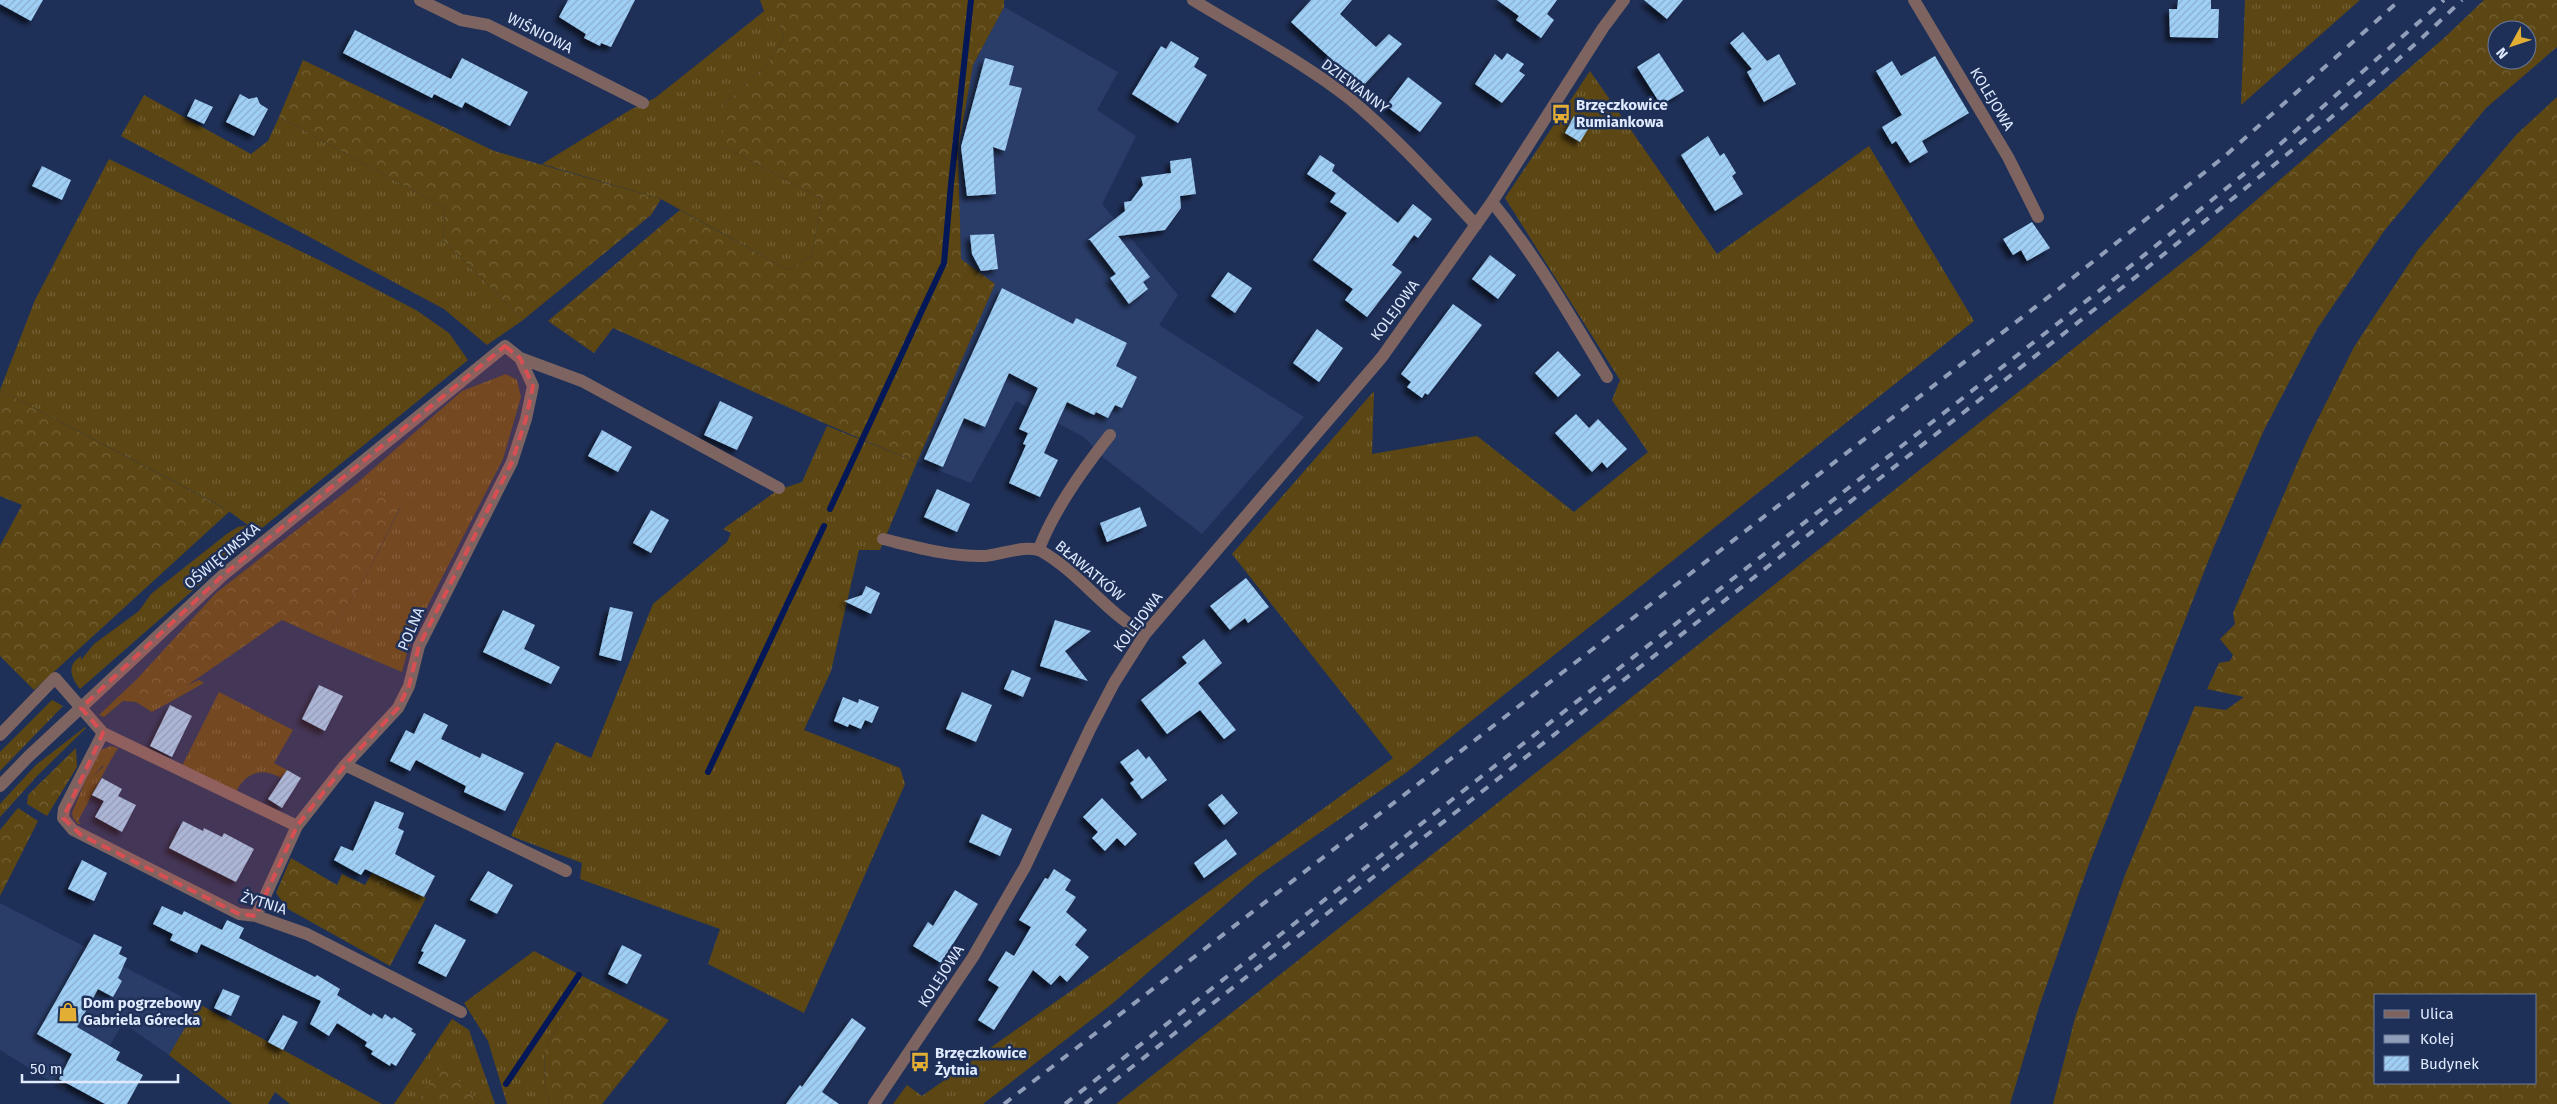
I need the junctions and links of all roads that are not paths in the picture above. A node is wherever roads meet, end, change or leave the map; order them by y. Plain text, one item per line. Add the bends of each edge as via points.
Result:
1 (420, 0) edge
2 (1192, 0) edge
3 (1624, 0) edge
4 (1914, 0) edge
5 (643, 103) dead end
6 (1492, 202) junction
7 (2038, 217) dead end
8 (1476, 225) junction
9 (505, 346) joint
10 (520, 358) junction
11 (1607, 377) dead end
12 (1110, 435) dead end
13 (779, 488) dead end
14 (883, 539) dead end
15 (1039, 549) junction
16 (1145, 634) junction
17 (81, 708) junction
18 (103, 733) junction
19 (0, 736) edge
20 (344, 765) junction
21 (0, 786) edge
22 (297, 826) junction
23 (566, 871) dead end
24 (256, 916) junction
25 (461, 1012) dead end
26 (874, 1104) edge

1 - 5 street, WIŚNIOWA via 461,20 488,25
2 - 8 street, DZIEWANNY via 1348,98 1398,141
3 - 6 street, KOLEJOWA
4 - 7 street, KOLEJOWA via 2008,157
6 - 8 street, KOLEJOWA
6 - 11 street via 1562,302
8 - 16 street, KOLEJOWA via 1382,356
9 - 10 street, POLNA
9 - 17 street, OŚWIĘCIMSKA via 223,575
10 - 13 street, POLNA via 582,382
10 - 20 street, POLNA via 533,386 512,462 419,646 409,686 398,708
12 - 15 street, BŁAWATKÓW via 1046,530
14 - 15 street, BŁAWATKÓW via 944,553 977,555
15 - 16 street, BŁAWATKÓW via 1086,585 1127,624
16 - 26 street, KOLEJOWA via 1114,683 1025,867 973,957
17 - 18 street
17 - 19 street via 54,678
17 - 21 street, OŚWIĘCIMSKA
18 - 22 street
18 - 24 street, ŻYTNIA via 66,804 63,818 81,835 239,914
20 - 22 street, POLNA
20 - 23 street
22 - 24 street, POLNA
24 - 25 street, ŻYTNIA via 307,934

